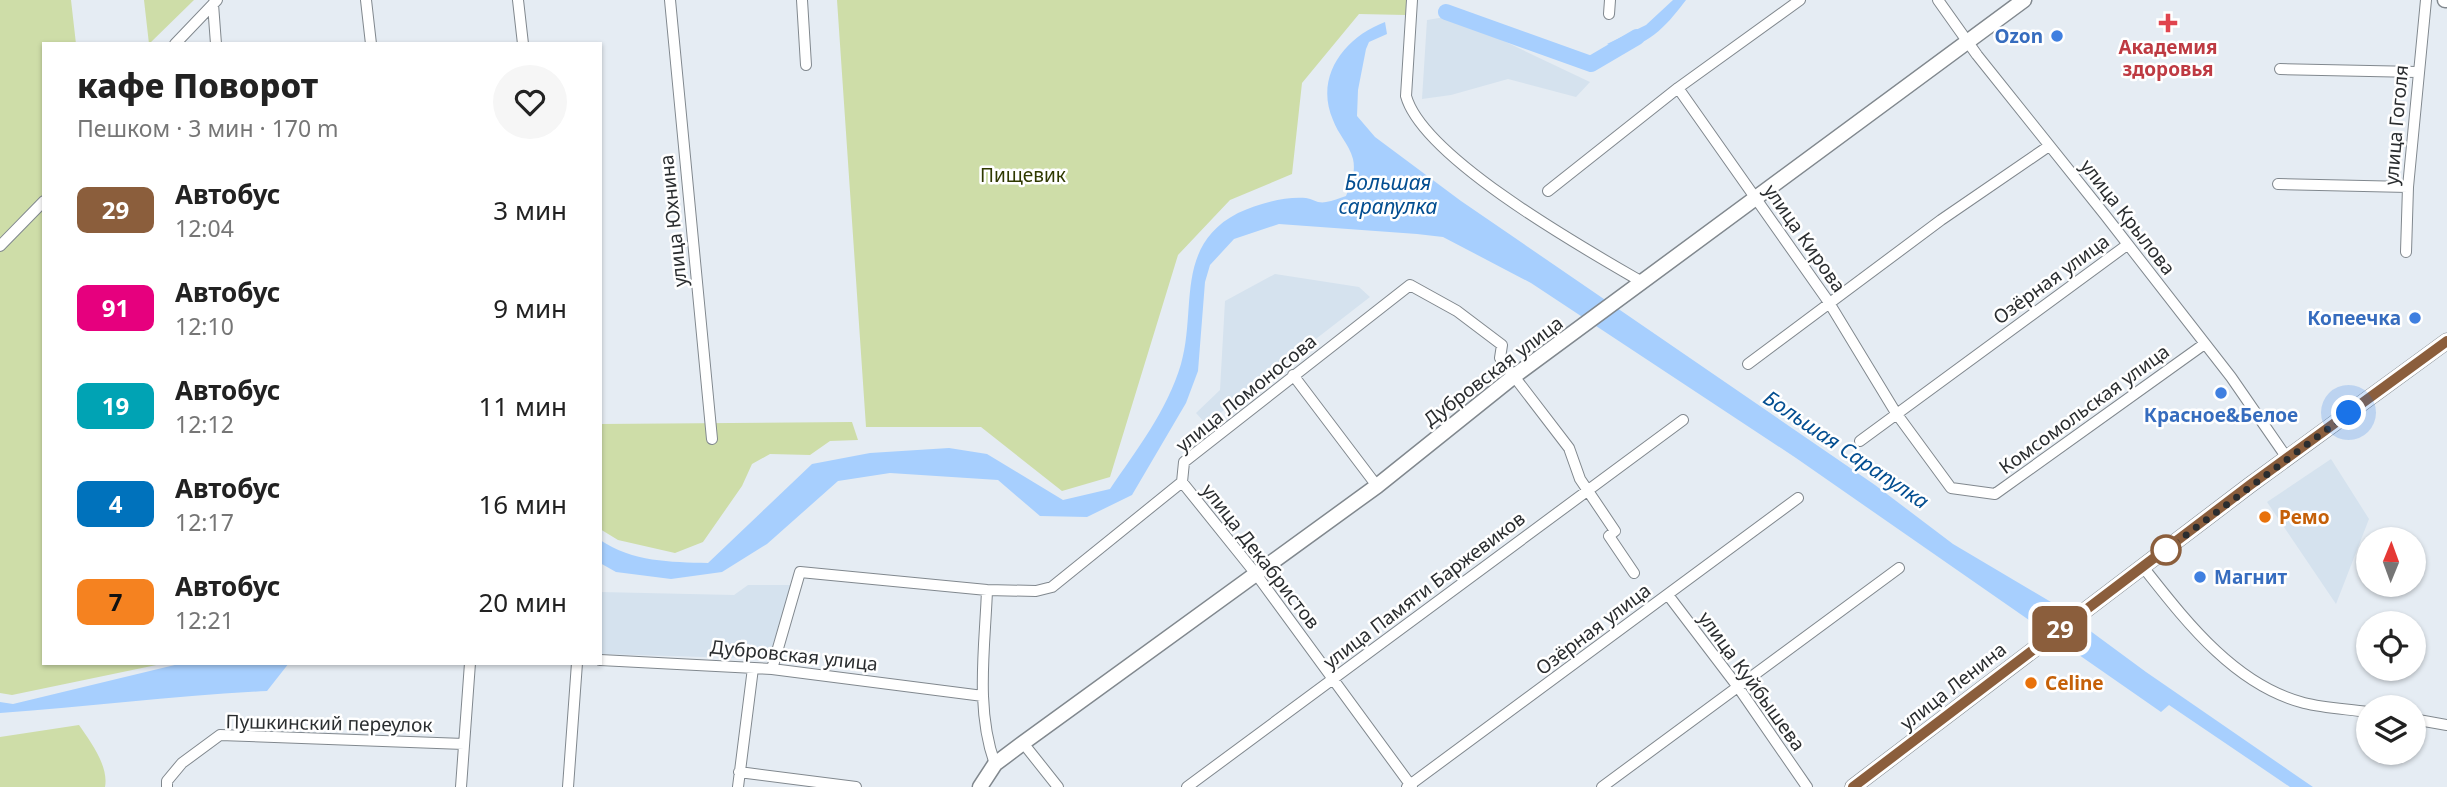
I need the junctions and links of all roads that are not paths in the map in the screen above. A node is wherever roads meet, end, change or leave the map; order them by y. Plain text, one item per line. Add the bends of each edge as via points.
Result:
1 (366, 0) edge
2 (518, 0) edge
3 (670, 0) edge
4 (802, 0) edge
5 (1412, 0) edge
6 (1610, 0) edge
7 (1800, 0) edge
8 (1938, 0) edge
9 (2024, 0) edge
10 (2426, 0) edge
11 (215, 2) edge
12 (1609, 14) dead end
13 (1968, 39) junction
14 (177, 42) edge
15 (216, 42) edge
16 (371, 42) edge
17 (523, 42) edge
18 (806, 65) dead end
19 (2280, 69) dead end
20 (2417, 72) junction
21 (1678, 88) junction
22 (2049, 146) junction
23 (2278, 184) dead end
24 (2408, 187) junction
25 (1548, 191) dead end
26 (1755, 198) junction
27 (42, 203) edge
28 (2127, 245) junction
29 (0, 246) edge
30 (2406, 252) dead end
31 (1638, 285) junction
32 (1828, 301) junction
33 (2447, 341) edge
34 (2203, 345) junction
35 (1748, 364) dead end
36 (1293, 375) junction
37 (1513, 377) junction
38 (1896, 413) junction
39 (1683, 420) dead end
40 (712, 439) dead end
41 (1860, 441) dead end
42 (2287, 458) junction
43 (1182, 482) junction
44 (1377, 486) junction
45 (1587, 490) junction
46 (1798, 498) dead end
47 (2143, 567) junction
48 (1899, 568) dead end
49 (1634, 573) dead end
50 (1256, 574) junction
51 (987, 590) junction
52 (1668, 595) junction
53 (602, 660) edge
54 (470, 665) edge
55 (577, 665) edge
56 (753, 668) junction
57 (772, 669) junction
58 (1334, 679) junction
59 (1738, 687) junction
60 (983, 696) junction
61 (2356, 710) edge
62 (2426, 721) edge
63 (2447, 725) edge
64 (1023, 743) junction
65 (464, 744) junction
66 (739, 772) junction
67 (987, 775) edge
68 (167, 784) edge
69 (1410, 786) edge
70 (461, 787) edge
71 (568, 787) edge
72 (738, 787) edge
73 (856, 787) edge
74 (1058, 787) edge
75 (1186, 787) edge
76 (1602, 787) edge
77 (1807, 787) edge
78 (1853, 787) edge

1 - 16 street
2 - 17 street
3 - 40 street, улица Юхнина
4 - 18 street
5 - 31 street via 1406,96 1425,130 1463,165
6 - 12 street
7 - 21 street
8 - 13 street, улица Крылова
9 - 13 street, Дубровская улица
10 - 20 street, улица Гоголя
11 - 14 street
11 - 15 street
13 - 22 street, улица Крылова
13 - 26 street, Дубровская улица
19 - 20 street
20 - 24 street, улица Гоголя
21 - 25 street
21 - 26 street, улица Кирова
22 - 28 street, улица Крылова
22 - 32 street
23 - 24 street
24 - 30 street, улица Гоголя
26 - 31 street, Дубровская улица
26 - 32 street, улица Кирова
27 - 29 street
28 - 34 street, улица Крылова
28 - 38 street, Озёрная улица
31 - 37 street, Дубровская улица
32 - 35 street
32 - 38 street, улица Кирова
33 - 42 street, улица Ленина
34 - 38 street, Комсомольская улица via 1995,494 1951,488
34 - 42 street, улица Крылова
36 - 37 street, улица Ломоносова via 1410,285 1457,311 1502,345 1500,358
36 - 43 street, улица Ломоносова via 1184,462
36 - 44 street
37 - 44 street, Дубровская улица
37 - 45 street via 1569,448
38 - 41 street, Озёрная улица
39 - 45 street, улица Памяти Баржевиков
42 - 47 street, улица Ленина
43 - 50 street, улица Декабристов
43 - 51 street, улица Ломоносова via 1052,587
44 - 50 street, Дубровская улица
45 - 49 street via 1615,531 1609,536
45 - 58 street, улица Памяти Баржевиков
46 - 52 street, Озёрная улица
47 - 61 street via 2188,625 2275,693 2304,703
47 - 78 street, улица Ленина
48 - 59 street
50 - 58 street, улица Декабристов
50 - 64 street, Дубровская улица
51 - 57 street, улица Ломоносова via 800,572
51 - 60 street
52 - 59 street, улица Куйбышева
52 - 69 street, Озёрная улица
53 - 56 street, Дубровская улица
54 - 65 street
55 - 71 street
56 - 57 street, Дубровская улица
56 - 66 street
57 - 60 street, Дубровская улица
58 - 69 street, улица Декабристов
58 - 75 street, улица Памяти Баржевиков
59 - 76 street
59 - 77 street, улица Куйбышева
60 - 67 street
62 - 63 street
64 - 67 street, Дубровская улица
64 - 74 street
65 - 68 street, Пушкинский переулок via 219,735 182,763
65 - 70 street
66 - 72 street
66 - 73 street

